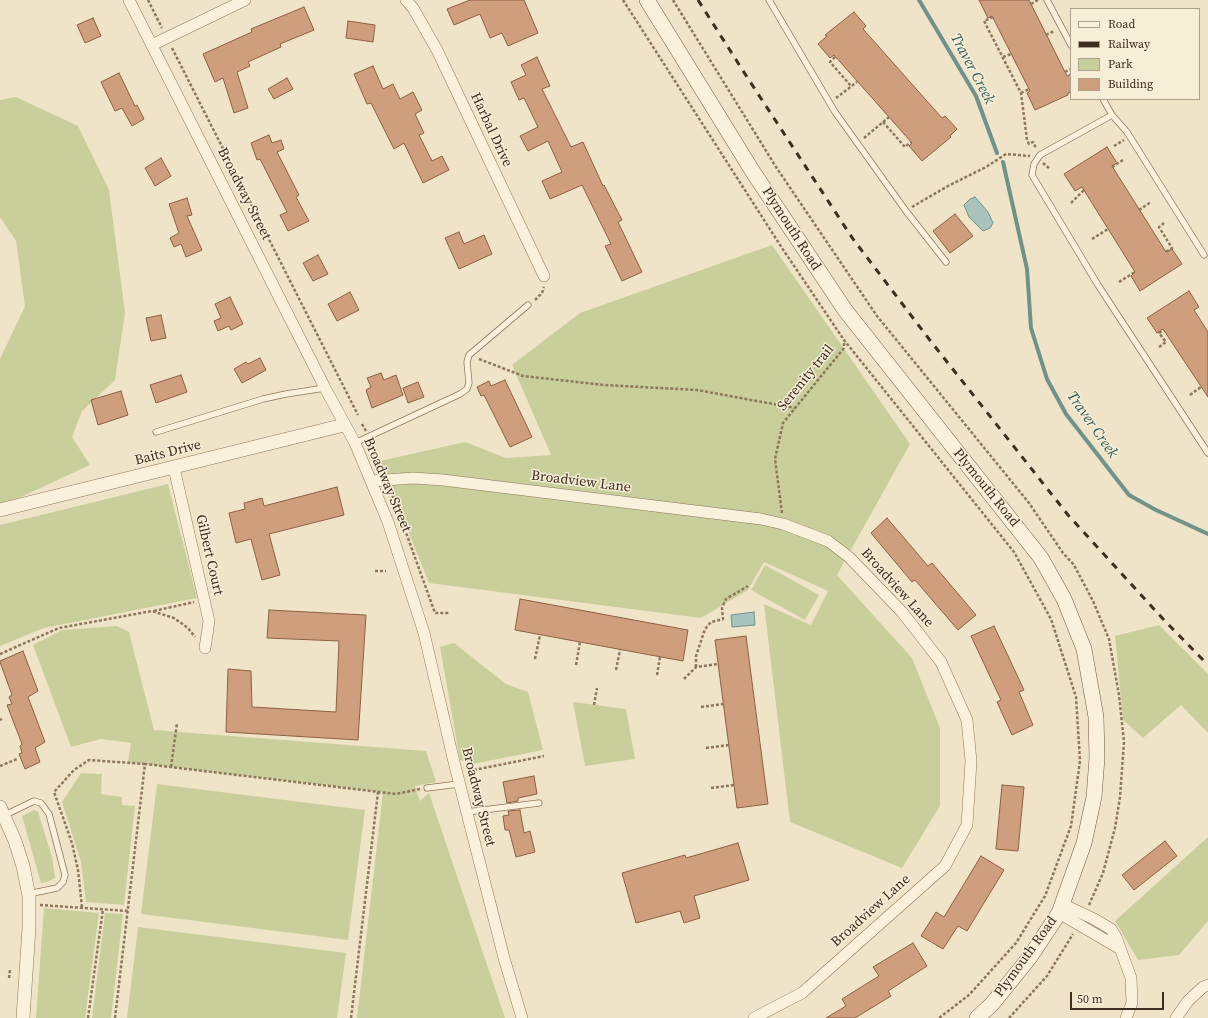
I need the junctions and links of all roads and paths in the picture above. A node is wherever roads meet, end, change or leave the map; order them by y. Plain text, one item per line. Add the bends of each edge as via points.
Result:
1 (129, 0) edge
2 (148, 0) edge
3 (246, 0) edge
4 (406, 0) edge
5 (623, 0) edge
6 (647, 0) edge
7 (769, 0) edge
8 (1038, 0) edge
9 (1047, 0) edge
10 (1031, 4) dead end
11 (993, 17) dead end
12 (162, 29) dead end
13 (1070, 43) edge
14 (152, 45) junction
15 (172, 47) dead end
16 (1011, 54) dead end
17 (836, 57) dead end
18 (1003, 58) junction
19 (1070, 70) edge
20 (1065, 72) dead end
21 (857, 82) dead end
22 (851, 86) junction
23 (1029, 89) dead end
24 (844, 93) dead end
25 (1021, 93) junction
26 (1104, 100) edge
27 (1112, 115) junction
28 (889, 117) dead end
29 (883, 122) junction
30 (872, 132) dead end
31 (911, 142) dead end
32 (1038, 157) junction
33 (1123, 160) dead end
34 (1112, 167) dead end
35 (1049, 168) dead end
36 (1084, 190) dead end
37 (1150, 202) dead end
38 (1071, 203) dead end
39 (1139, 210) dead end
40 (906, 211) junction
41 (1164, 223) dead end
42 (1108, 229) dead end
43 (1092, 239) dead end
44 (1166, 252) dead end
45 (1204, 255) dead end
46 (946, 262) dead end
47 (1135, 272) dead end
48 (544, 276) joint
49 (1119, 282) dead end
50 (528, 305) joint
51 (1164, 330) dead end
52 (844, 340) junction
53 (1159, 347) dead end
54 (469, 355) junction
55 (1201, 387) dead end
56 (325, 388) junction
57 (1190, 395) dead end
58 (794, 408) junction
59 (358, 415) dead end
60 (344, 425) junction
61 (156, 432) dead end
62 (355, 443) junction
63 (372, 443) dead end
64 (1208, 453) edge
65 (174, 468) junction
66 (384, 472) dead end
67 (372, 481) junction
68 (390, 490) dead end
69 (0, 510) edge
70 (783, 524) junction
71 (375, 571) dead end
72 (386, 571) dead end
73 (748, 586) dead end
74 (204, 600) junction
75 (152, 611) junction
76 (450, 613) dead end
77 (540, 635) dead end
78 (196, 638) dead end
79 (580, 642) dead end
80 (204, 648) dead end
81 (620, 650) dead end
82 (0, 654) edge
83 (660, 657) dead end
84 (536, 660) dead end
85 (718, 664) dead end
86 (576, 665) dead end
87 (696, 666) junction
88 (616, 670) dead end
89 (657, 675) dead end
90 (684, 679) dead end
91 (597, 688) dead end
92 (723, 704) dead end
93 (594, 705) dead end
94 (701, 707) dead end
95 (177, 723) dead end
96 (729, 745) dead end
97 (706, 748) dead end
98 (544, 756) dead end
99 (17, 759) dead end
100 (145, 764) junction
101 (0, 766) edge
102 (171, 767) junction
103 (469, 771) dead end
104 (459, 784) junction
105 (734, 785) dead end
106 (427, 788) joint
107 (711, 788) dead end
108 (378, 792) junction
109 (540, 803) dead end
110 (2, 811) edge
111 (466, 812) junction
112 (28, 894) junction
113 (40, 905) dead end
114 (82, 906) junction
115 (103, 909) junction
116 (1060, 909) junction
117 (128, 911) junction
118 (1074, 933) dead end
119 (10, 970) dead end
120 (9, 978) dead end
121 (1208, 985) edge
122 (23, 1018) edge
123 (88, 1018) edge
124 (115, 1018) edge
125 (351, 1018) edge
126 (522, 1018) edge
127 (754, 1018) edge
128 (939, 1018) edge
129 (977, 1018) edge
130 (1010, 1018) edge
131 (1126, 1018) edge
132 (1176, 1018) edge

1 - 14 street, Broadway Street
2 - 12 path
3 - 14 street
4 - 48 street, Harbal Drive via 437,50
5 - 52 path
6 - 116 main road, Plymouth Road via 753,172 837,300 1022,532 1041,558 1064,599 1084,649 1096,717 1097,758 1094,797 1084,843
7 - 40 lane via 835,112
8 - 10 path
9 - 13 lane
11 - 18 path via 984,21
14 - 56 street, Broadway Street
15 - 59 path
16 - 18 path
17 - 22 path via 830,62
18 - 25 path
19 - 20 path
21 - 22 path
22 - 24 path
23 - 25 path
25 - 32 path via 1027,140 1029,144 1033,142
26 - 27 lane
27 - 32 lane
27 - 45 lane via 1127,132
28 - 29 path
29 - 30 path
29 - 31 path via 905,147
32 - 35 path
32 - 40 path via 1006,154
32 - 64 lane via 1032,175 1098,285
33 - 34 path
36 - 38 path
37 - 39 path
40 - 46 lane
41 - 44 path via 1159,227 1172,248
42 - 43 path
47 - 49 path
48 - 50 path via 542,293
50 - 54 lane
51 - 53 path via 1160,333 1166,342
52 - 58 path, Serenity trail via 844,348
52 - 128 path via 1014,552 1051,619 1076,697 1080,761 1071,826 1045,896 1016,943 969,995
54 - 58 path via 523,376 604,385 697,390
54 - 62 lane via 467,389
55 - 57 path
56 - 60 street, Broadway Street
56 - 61 lane via 263,399
58 - 70 path, Serenity trail via 783,423 775,459
60 - 62 street, Broadway Street
60 - 65 street, Baits Drive
62 - 67 street, Broadway Street
63 - 66 path
65 - 69 street, Baits Drive
65 - 74 street, Gilbert Court
67 - 70 street, Broadview Lane via 413,478 443,480 761,519
67 - 104 street, Broadway Street via 405,570 424,633
68 - 76 path via 435,613
70 - 127 street, Broadview Lane via 828,541 849,556 902,612 942,662 967,720 971,761 967,825 945,866 802,993
71 - 72 path
73 - 87 path via 726,599 722,608 724,619 711,622 706,629 696,656
74 - 75 path
74 - 80 street, Gilbert Court via 209,621
75 - 78 path via 174,618 188,628
75 - 82 path via 59,628
77 - 84 path
79 - 86 path
81 - 88 path
83 - 89 path
85 - 87 path
87 - 90 path
91 - 93 path
92 - 94 path
95 - 102 path
96 - 97 path
98 - 103 path
99 - 101 path
100 - 102 path
100 - 114 path via 89,760 74,770 54,792 72,843
100 - 117 path
102 - 108 path
104 - 106 lane
104 - 111 street, Broadway Street
105 - 107 path
106 - 108 path via 396,794
108 - 125 path
109 - 111 lane
110 - 112 street via 23,866
110 - 112 lane via 34,801 41,804 49,814 65,876 57,888
111 - 126 street, Broadway Street
112 - 122 street via 29,928
113 - 114 path
114 - 115 path
115 - 117 path
115 - 123 path
116 - 129 main road, Plymouth Road via 1030,957 992,1004
116 - 131 street via 1094,919 1111,929 1131,978 1132,1003
117 - 124 path
118 - 130 path via 1047,976
119 - 120 path
121 - 132 street via 1188,1001

